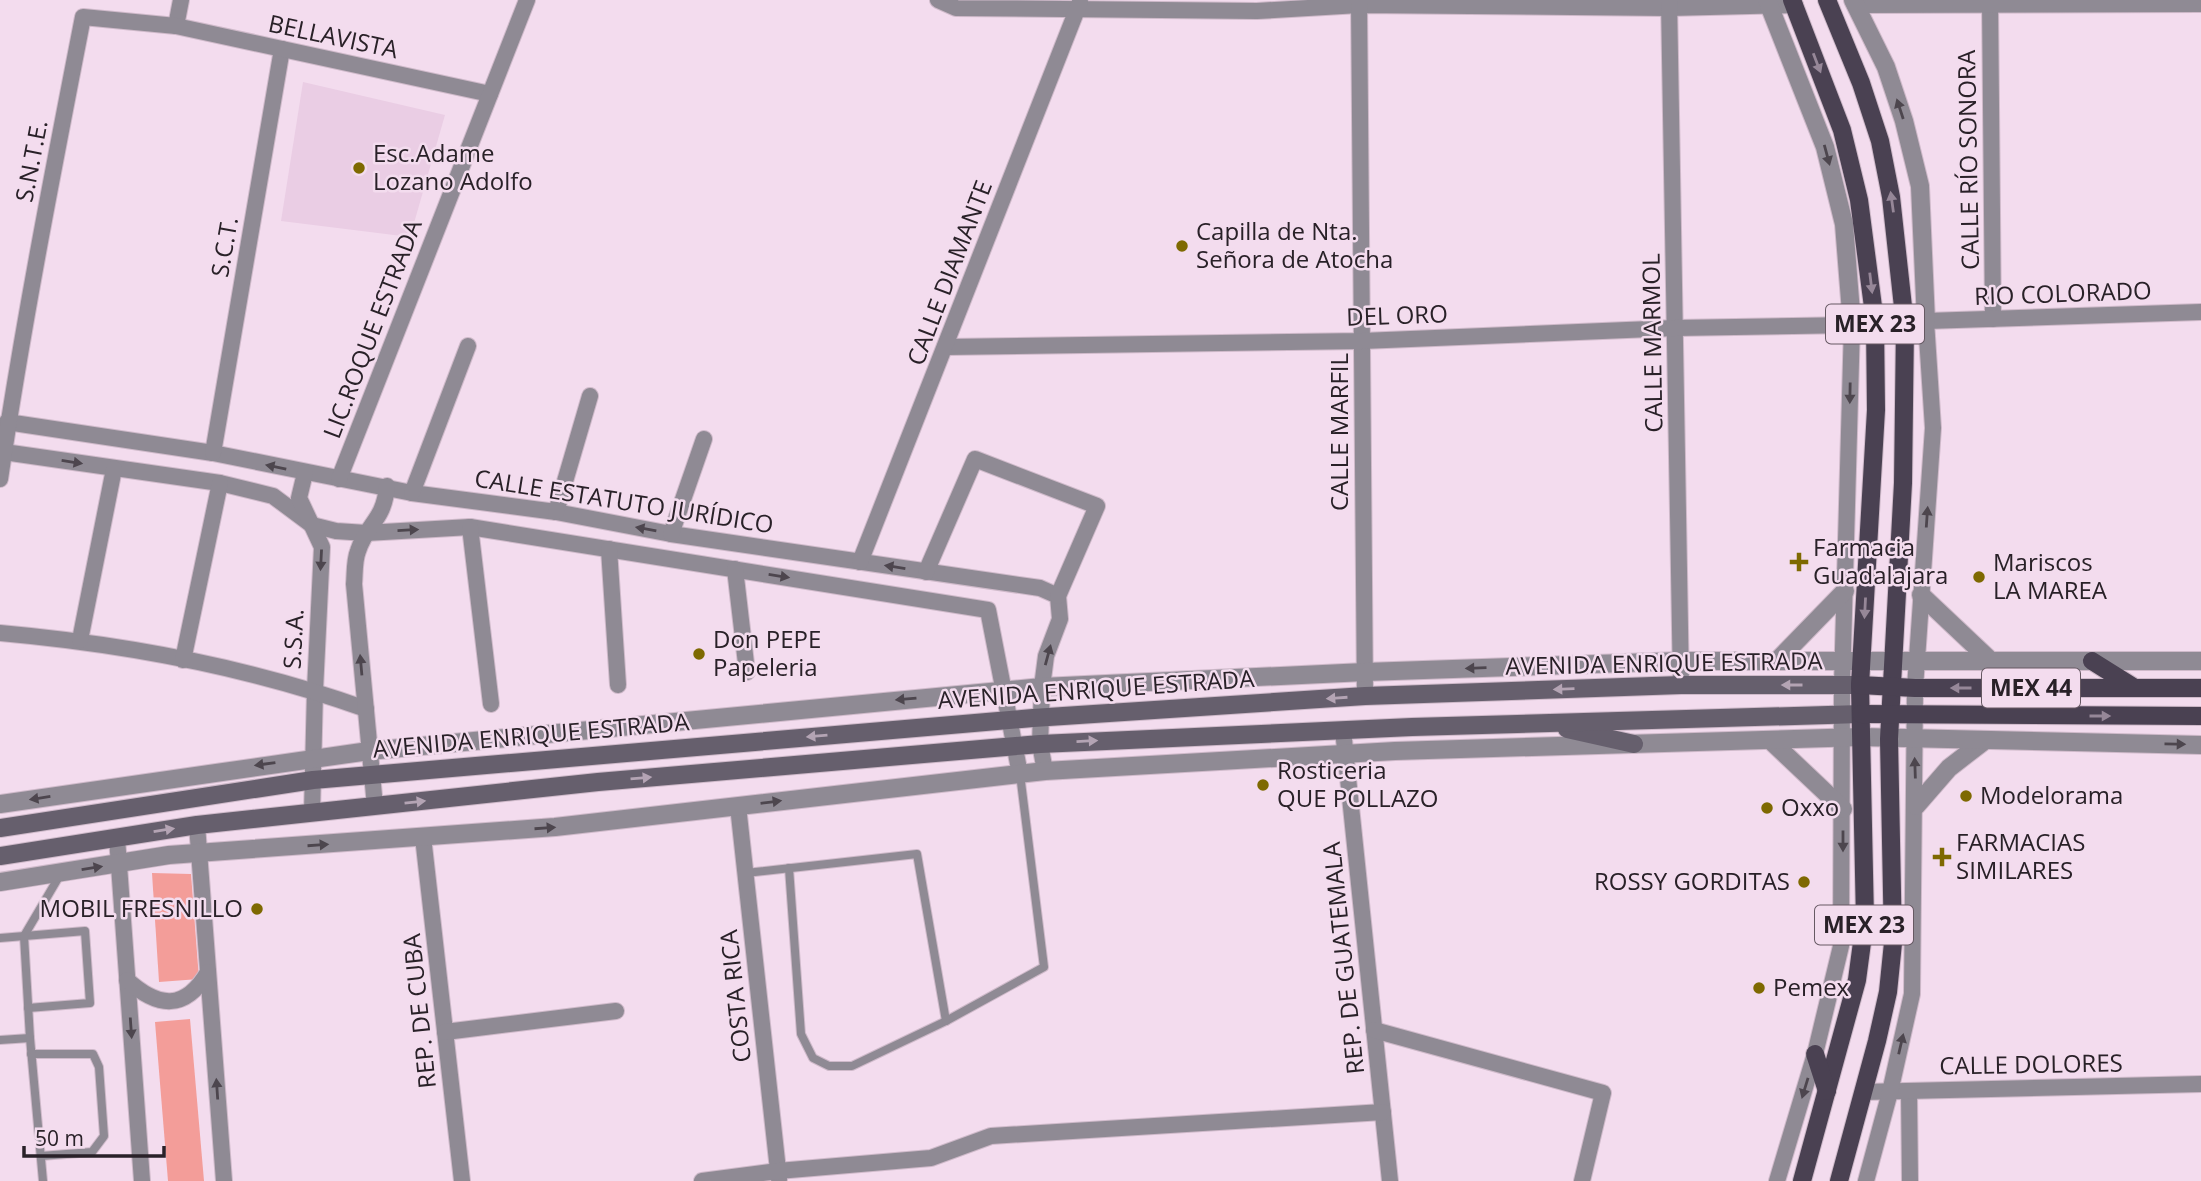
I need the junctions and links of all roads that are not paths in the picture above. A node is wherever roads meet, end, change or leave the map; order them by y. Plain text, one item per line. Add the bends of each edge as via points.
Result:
1 (181, 0) edge
2 (527, 0) edge
3 (938, 0) edge
4 (1827, 0) edge
5 (1854, 2) edge
6 (1990, 2) edge
7 (2201, 2) edge
8 (1359, 3) edge
9 (1769, 3) edge
10 (1793, 3) edge
11 (1669, 4) edge
12 (1079, 5) edge
13 (83, 17) joint
14 (176, 26) junction
15 (282, 49) junction
16 (490, 94) junction
17 (2201, 312) edge
18 (1993, 319) junction
19 (1926, 321) junction
20 (1852, 325) junction
21 (1675, 328) junction
22 (1362, 341) junction
23 (468, 346) dead end
24 (945, 347) junction
25 (590, 397) dead end
26 (7, 422) junction
27 (704, 439) dead end
28 (4, 452) junction
29 (213, 453) junction
30 (114, 469) junction
31 (305, 473) junction
32 (0, 479) edge
33 (339, 479) junction
34 (220, 483) junction
35 (387, 486) junction
36 (412, 493) junction
37 (556, 512) junction
38 (312, 524) junction
39 (470, 527) junction
40 (366, 533) junction
41 (671, 534) junction
42 (609, 549) junction
43 (860, 562) junction
44 (735, 569) junction
45 (926, 572) junction
46 (995, 582) junction
47 (1845, 591) junction
48 (1921, 595) junction
49 (1058, 596) junction
50 (988, 610) junction
51 (0, 633) edge
52 (80, 640) junction
53 (183, 660) junction
54 (1681, 661) junction
55 (1777, 661) junction
56 (1862, 661) junction
57 (2092, 661) junction
58 (1843, 662) junction
59 (1894, 662) junction
60 (1917, 662) junction
61 (1992, 662) junction
62 (2201, 662) edge
63 (747, 672) dead end
64 (1365, 672) junction
65 (1176, 680) junction
66 (618, 685) dead end
67 (1681, 685) junction
68 (1851, 685) junction
69 (1042, 687) junction
70 (1892, 687) junction
71 (1915, 688) junction
72 (2136, 688) junction
73 (2201, 688) edge
74 (315, 690) junction
75 (1003, 690) junction
76 (1365, 696) junction
77 (491, 704) dead end
78 (366, 709) junction
79 (1177, 709) junction
80 (1852, 714) junction
81 (1890, 715) junction
82 (1916, 715) junction
83 (2201, 716) edge
84 (1041, 718) junction
85 (1010, 720) junction
86 (1539, 723) junction
87 (1343, 730) junction
88 (1852, 737) junction
89 (1889, 739) junction
90 (1770, 740) junction
91 (1914, 740) junction
92 (1984, 741) junction
93 (1040, 744) junction
94 (1634, 744) junction
95 (2201, 745) edge
96 (1014, 746) junction
97 (369, 751) junction
98 (1346, 754) junction
99 (314, 757) junction
100 (1045, 771) junction
101 (372, 774) junction
102 (1020, 774) junction
103 (313, 780) junction
104 (0, 804) edge
105 (375, 806) junction
106 (738, 806) junction
107 (1916, 806) junction
108 (1843, 809) junction
109 (312, 813) junction
110 (197, 825) junction
111 (0, 828) edge
112 (423, 837) junction
113 (117, 838) junction
114 (198, 853) junction
115 (0, 856) edge
116 (119, 863) junction
117 (789, 868) junction
118 (61, 873) junction
119 (746, 873) junction
120 (0, 882) edge
121 (24, 936) junction
122 (0, 938) edge
123 (208, 972) junction
124 (127, 980) junction
125 (28, 1008) junction
126 (617, 1011) dead end
127 (946, 1021) junction
128 (1374, 1030) junction
129 (445, 1032) junction
130 (30, 1038) junction
131 (0, 1040) edge
132 (31, 1054) junction
133 (1815, 1054) junction
134 (2201, 1084) edge
135 (1827, 1091) junction
136 (1909, 1091) junction
137 (1863, 1092) junction
138 (1890, 1092) junction
139 (1383, 1112) junction
140 (40, 1156) junction
141 (779, 1176) edge
142 (43, 1181) edge
143 (142, 1181) edge
144 (224, 1181) edge
145 (462, 1181) edge
146 (702, 1181) edge
147 (1390, 1181) edge
148 (1582, 1181) edge
149 (1777, 1181) edge
150 (1802, 1181) edge
151 (1839, 1181) edge
152 (1866, 1181) edge
153 (1910, 1181) edge

1 - 14 street
2 - 16 street, LIC.ROQUE ESTRADA
3 - 12 street via 956,8
59 -> 4 main road, MEX 23 via 1905,421 1900,270 1880,141
5 - 6 street
19 -> 5 street via 1920,186 1886,67
6 - 7 street
6 - 18 street, CALLE RÍO SONORA
8 - 11 street
8 - 12 street via 1257,11
8 - 22 street, CALLE MARFIL
9 - 10 street
9 - 11 street
9 -> 20 street via 1825,147 1844,224
10 -> 56 main road, MEX 23 via 1842,130 1861,212 1875,322 1876,410
11 - 21 street, CALLE MARMOL
12 - 24 street, CALLE DIAMANTE
13 - 14 street, BELLAVISTA
13 - 26 street, S.N.T.E.
14 - 15 street, BELLAVISTA
15 - 16 street, BELLAVISTA
15 - 29 street, S.C.T.
16 - 33 street, LIC.ROQUE ESTRADA
17 - 18 street, RIO COLORADO
18 - 19 street, RIO COLORADO
48 -> 19 street via 1933,428
20 - 21 street, DEL ORO
20 -> 47 street
21 - 22 street, DEL ORO
21 - 54 street, CALLE MARMOL
22 - 24 street, DEL ORO
22 - 64 street, CALLE MARFIL
23 - 36 street
24 - 43 street, CALLE DIAMANTE
25 - 37 street
26 - 28 street, S.N.T.E.
26 - 29 street, CALLE ESTATUTO JURÍDICO
27 - 41 street
28 -> 30 street, CALLE ESTATUTO JURÍDICO
28 - 32 street, S.N.T.E.
31 -> 29 street, CALLE ESTATUTO JURÍDICO
30 - 34 street, CALLE ESTATUTO JURÍDICO
30 - 52 street
31 - 33 street, CALLE ESTATUTO JURÍDICO
31 - 38 street, S.S.A. via 299,498
33 - 35 street, CALLE ESTATUTO JURÍDICO
34 - 38 street, CALLE ESTATUTO JURÍDICO via 273,496
34 - 53 street
35 - 36 street, CALLE ESTATUTO JURÍDICO
35 - 40 street via 380,515
36 - 37 street, CALLE ESTATUTO JURÍDICO
41 -> 37 street, CALLE ESTATUTO JURÍDICO
38 - 40 street, CALLE ESTATUTO JURÍDICO
38 -> 74 street, S.S.A. via 322,547
40 -> 39 street, CALLE ESTATUTO JURÍDICO
39 - 42 street, CALLE ESTATUTO JURÍDICO
39 - 77 street
78 -> 40 street via 354,584 357,553
41 - 43 street, CALLE ESTATUTO JURÍDICO
42 - 44 street, CALLE ESTATUTO JURÍDICO
42 - 66 street
45 -> 43 street, CALLE ESTATUTO JURÍDICO
44 -> 50 street, CALLE ESTATUTO JURÍDICO
44 - 63 street
45 - 46 street, CALLE ESTATUTO JURÍDICO
45 - 49 street via 975,459 1097,506
46 - 49 street, CALLE ESTATUTO JURÍDICO via 1041,588
46 - 50 street
47 - 55 street
47 - 58 street
48 - 60 street
48 - 61 street
69 -> 49 street via 1046,656 1060,619
50 - 75 street
51 - 52 street
52 - 53 street
53 - 74 street
54 - 55 street
54 -> 64 street
54 - 67 street, CALLE MARMOL
55 - 58 street
56 - 58 street
56 - 59 street
56 - 68 main road, MEX 23
57 - 61 street
57 - 62 street
57 - 72 main road
58 - 68 street
59 - 60 street
59 - 70 main road, MEX 23
60 - 61 street
60 - 71 street
64 - 65 street
64 - 76 street, CALLE MARFIL
65 - 69 street
65 - 79 street
68 -> 67 main road, AVENIDA ENRIQUE ESTRADA / MEX 44
67 -> 76 main road, AVENIDA ENRIQUE ESTRADA / MEX 44
68 - 70 main road, AVENIDA ENRIQUE ESTRADA / MEX 44
68 - 80 main road, MEX 23
69 - 75 street
69 - 84 street
70 - 71 main road, AVENIDA ENRIQUE ESTRADA / MEX 44
70 - 81 main road, MEX 23
72 -> 71 main road, AVENIDA ENRIQUE ESTRADA / MEX 44
71 - 82 street
72 - 73 main road, AVENIDA ENRIQUE ESTRADA / MEX 44
74 - 78 street
74 - 99 street, S.S.A.
75 - 85 street
75 -> 97 street
76 -> 79 main road, AVENIDA ENRIQUE ESTRADA / MEX 44
78 - 97 street
79 - 84 main road, AVENIDA ENRIQUE ESTRADA / MEX 44
80 - 81 main road, AVENIDA ENRIQUE ESTRADA / MEX 44
80 - 86 main road, AVENIDA ENRIQUE ESTRADA / MEX 44
80 - 88 main road, MEX 23
81 - 82 main road, AVENIDA ENRIQUE ESTRADA / MEX 44
81 - 89 main road, MEX 23
82 -> 83 main road, AVENIDA ENRIQUE ESTRADA / MEX 44
82 - 91 street
84 - 85 main road, AVENIDA ENRIQUE ESTRADA / MEX 44
84 - 93 street
85 - 96 street
85 -> 101 main road, AVENIDA ENRIQUE ESTRADA / MEX 44
86 - 87 main road, AVENIDA ENRIQUE ESTRADA / MEX 44
86 - 94 main road
93 -> 87 main road, AVENIDA ENRIQUE ESTRADA / MEX 44
87 - 98 street, REP. DE GUATEMALA
88 - 89 street
88 - 90 street
88 - 108 street
88 - 135 main road, MEX 23 via 1865,920 1857,980
89 - 91 street
89 - 137 main road, MEX 23 via 1893,943 1888,992
90 - 94 street
90 - 108 street
91 - 92 street
107 -> 91 street
92 -> 95 street
92 - 107 street via 1949,768
93 - 96 main road, AVENIDA ENRIQUE ESTRADA / MEX 44
93 - 100 street
94 - 98 street
96 - 102 street
105 -> 96 main road, AVENIDA ENRIQUE ESTRADA / MEX 44
97 - 99 street
97 - 101 street
98 - 100 street
98 - 128 street, REP. DE GUATEMALA
99 - 103 street, S.S.A.
99 -> 104 street
100 - 102 street
101 - 103 main road, AVENIDA ENRIQUE ESTRADA / MEX 44
101 - 105 street
106 -> 102 street
102 - 127 lane via 1044,967
103 - 109 street, S.S.A.
103 - 111 main road, AVENIDA ENRIQUE ESTRADA / MEX 44
105 - 109 main road, AVENIDA ENRIQUE ESTRADA / MEX 44
112 -> 106 street
106 - 119 street, COSTA RICA
138 -> 107 street via 1912,993
108 -> 133 street via 1841,946
109 - 110 main road, AVENIDA ENRIQUE ESTRADA / MEX 44
113 -> 110 main road, AVENIDA ENRIQUE ESTRADA / MEX 44
110 - 114 street
114 -> 112 street
112 - 129 street, REP. DE CUBA
113 - 115 main road, AVENIDA ENRIQUE ESTRADA / MEX 44
113 - 116 street
114 - 116 street
114 - 123 street
118 -> 116 street
116 - 124 street
117 - 119 lane
117 - 127 lane via 917,854
117 - 127 lane via 802,1034 813,1058 829,1066 852,1066
118 - 120 street
118 - 121 lane
119 - 141 street, COSTA RICA
121 - 122 lane
121 - 125 lane
121 - 125 lane via 85,931 90,1003
123 - 124 street via 197,990 160,1002
144 -> 123 street
124 -> 143 street
125 - 130 lane
126 - 129 street
128 - 139 street, REP. DE GUATEMALA
128 - 148 street via 1604,1093
129 - 145 street, REP. DE CUBA
130 - 131 lane
130 - 132 lane
132 - 140 lane
132 - 140 lane via 93,1054 99,1067 104,1136 92,1152
133 - 135 main road
133 -> 149 street
134 - 136 street, CALLE DOLORES
135 - 150 main road, MEX 23
136 - 138 street, CALLE DOLORES
136 - 153 street
137 - 138 street, CALLE DOLORES
137 - 151 main road, MEX 23
138 - 152 street
139 - 141 street via 991,1136 931,1158
139 - 147 street, REP. DE GUATEMALA
140 - 142 lane
141 - 146 street

